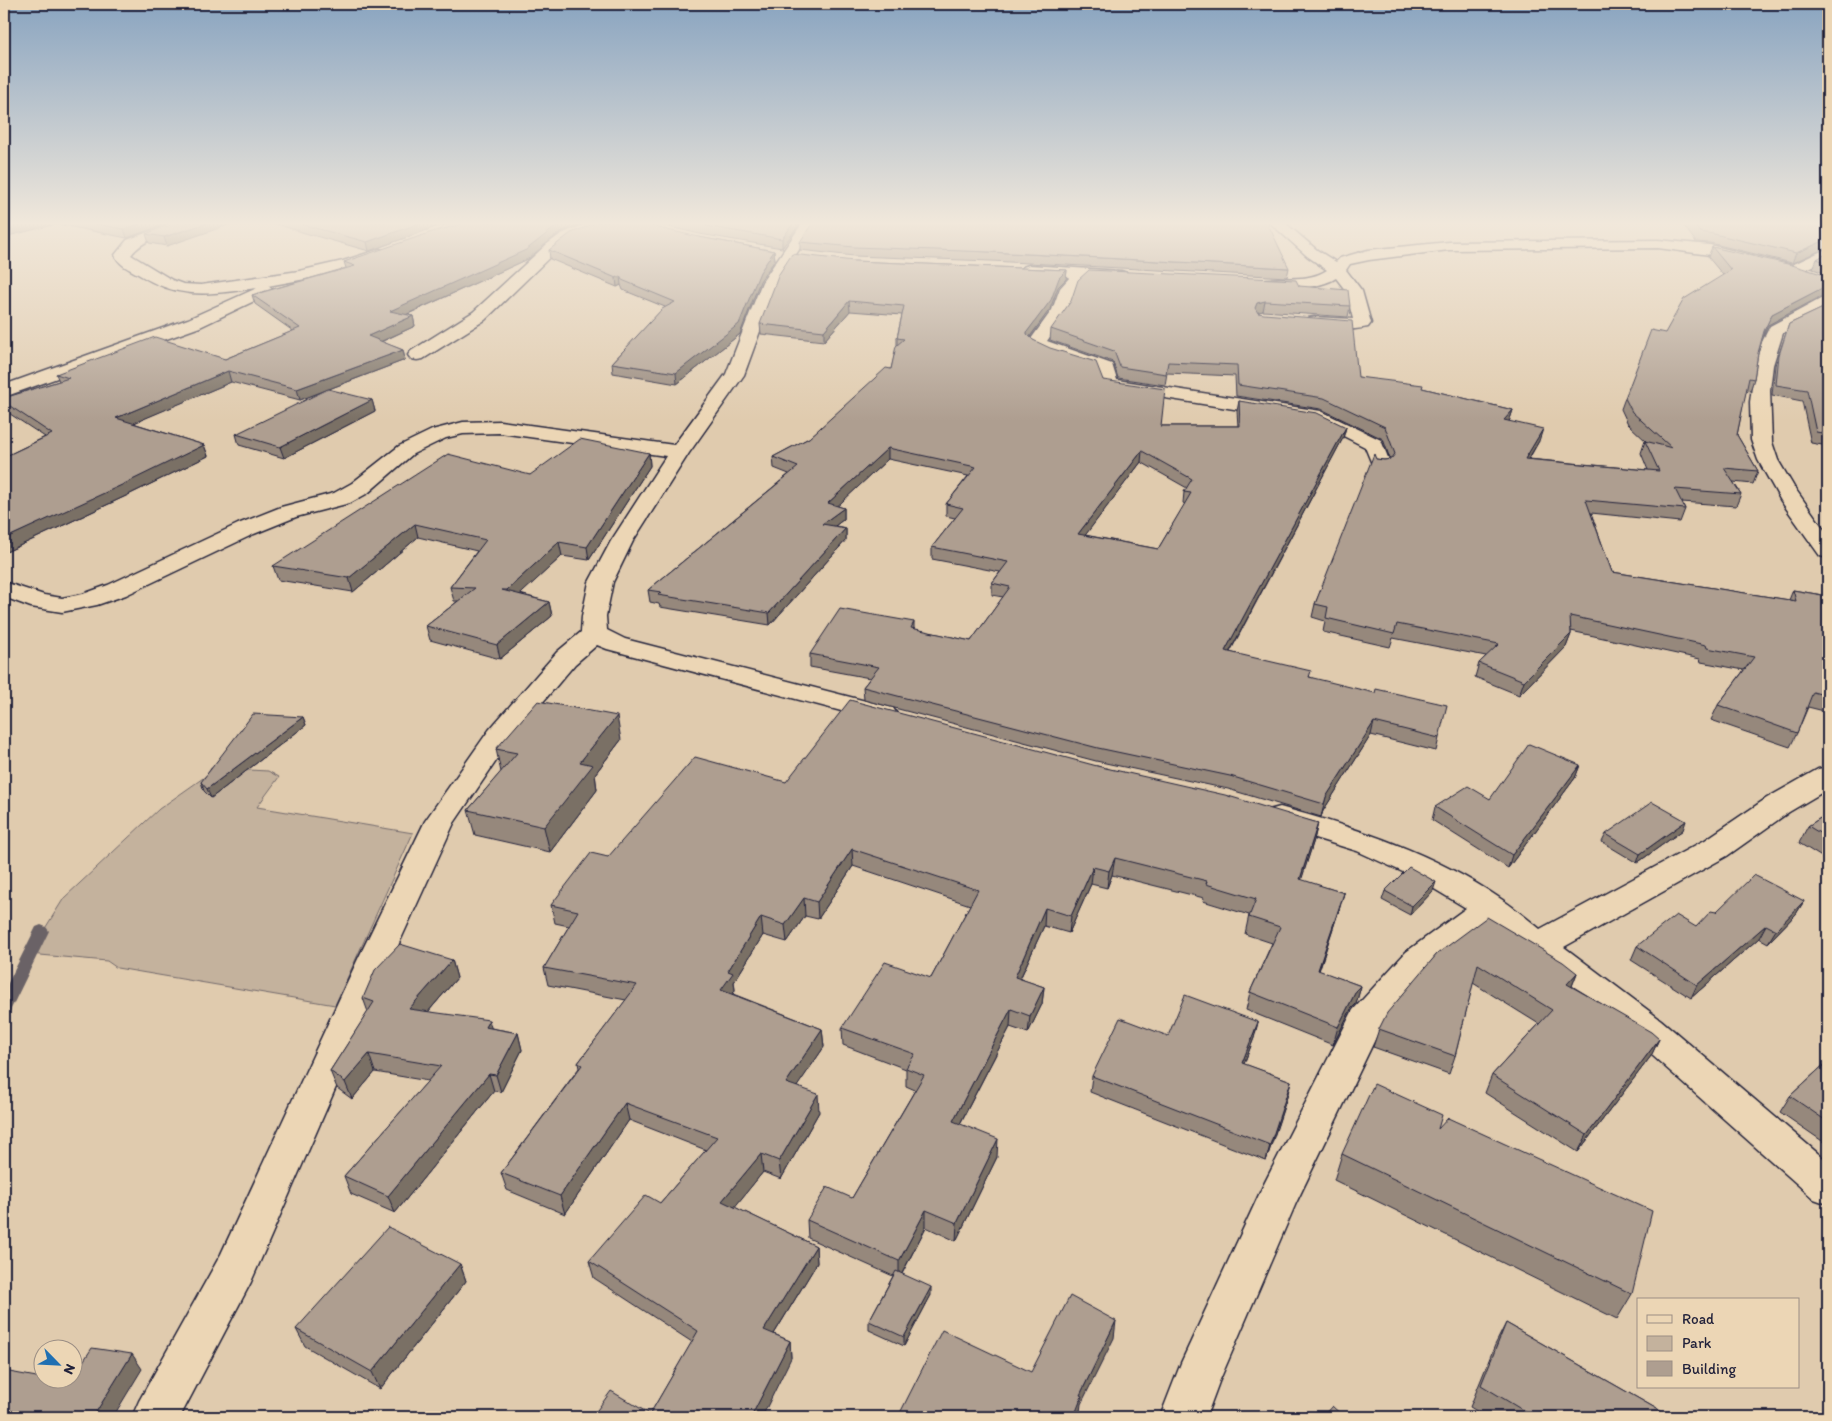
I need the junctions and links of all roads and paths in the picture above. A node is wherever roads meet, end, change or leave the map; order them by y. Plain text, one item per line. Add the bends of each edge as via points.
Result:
1 (189, 288) edge
2 (215, 288) edge
3 (268, 288) edge
4 (508, 288) edge
5 (768, 288) edge
6 (1068, 288) edge
7 (1351, 288) edge
8 (1828, 300) edge
9 (1301, 321) edge
10 (417, 355) dead end
11 (4, 392) edge
12 (679, 452) junction
13 (1381, 464) edge
14 (1828, 551) edge
15 (4, 589) edge
16 (594, 634) junction
17 (905, 720) edge
18 (1828, 776) edge
19 (1256, 810) edge
20 (1490, 907) junction
21 (1538, 946) junction
22 (1828, 1186) edge
23 (154, 1417) edge
24 (1183, 1417) edge

1 - 2 street
3 - 11 street via 194,323
4 - 10 street via 479,316
5 - 12 street via 735,375
6 - 13 street via 1068,295 1037,343 1106,368 1109,384 1321,417 1374,444
7 - 9 street via 1362,323
8 - 14 street via 1776,330 1765,356 1759,394 1763,446 1777,475
12 - 15 street via 500,427 463,428 439,434 406,450 360,488 342,498 290,512 246,529 117,590 62,605 40,602
12 - 16 street via 622,541 601,582
16 - 17 street via 616,644
16 - 23 street via 566,658 499,736 440,821 236,1268
18 - 21 street via 1778,805 1716,848
19 - 20 street via 1368,844 1427,870
20 - 21 street
20 - 24 street via 1418,962 1366,1020 1277,1199
21 - 22 street via 1648,1030

